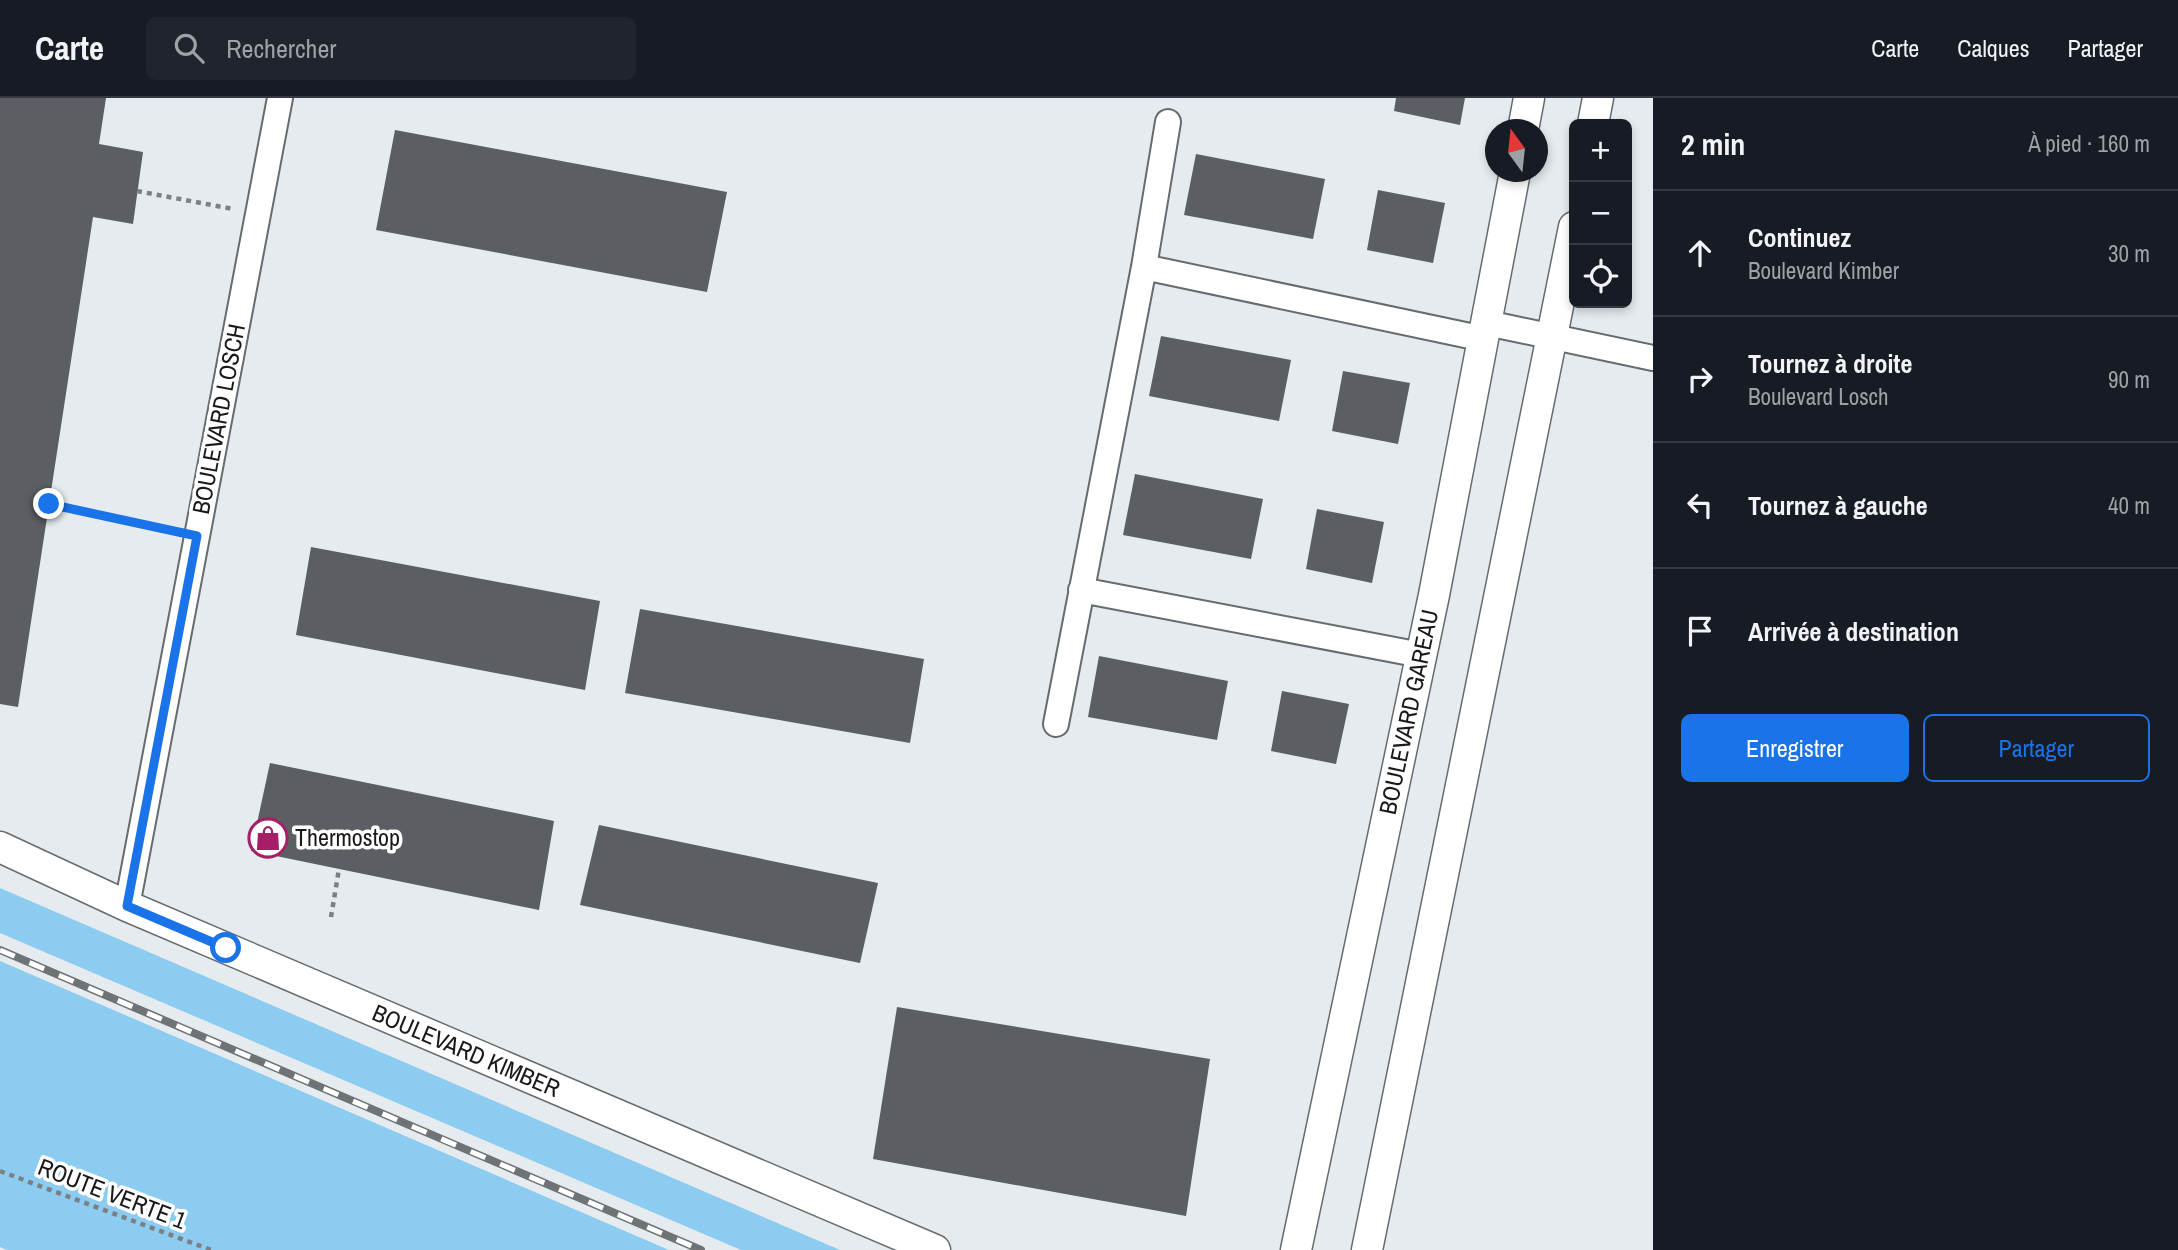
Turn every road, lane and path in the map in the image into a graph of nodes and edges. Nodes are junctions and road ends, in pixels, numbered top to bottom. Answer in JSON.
{"nodes":[{"id":1,"x":280,"y":98,"type":"edge"},
{"id":2,"x":1528,"y":98,"type":"edge"},
{"id":3,"x":1598,"y":98,"type":"edge"},
{"id":4,"x":1525,"y":119,"type":"edge"},
{"id":5,"x":1594,"y":119,"type":"edge"},
{"id":6,"x":1168,"y":122,"type":"dead end"},
{"id":7,"x":1513,"y":182,"type":"edge"},
{"id":8,"x":137,"y":191,"type":"dead end"},
{"id":9,"x":258,"y":214,"type":"junction"},
{"id":10,"x":1571,"y":245,"type":"edge"},
{"id":11,"x":1144,"y":267,"type":"junction"},
{"id":12,"x":1486,"y":331,"type":"junction"},
{"id":13,"x":1554,"y":337,"type":"junction"},
{"id":14,"x":1653,"y":358,"type":"edge"},
{"id":15,"x":49,"y":504,"type":"dead end"},
{"id":16,"x":197,"y":536,"type":"junction"},
{"id":17,"x":1081,"y":590,"type":"junction"},
{"id":18,"x":1421,"y":655,"type":"junction"},
{"id":19,"x":1056,"y":724,"type":"dead end"},
{"id":20,"x":0,"y":847,"type":"edge"},
{"id":21,"x":339,"y":869,"type":"dead end"},
{"id":22,"x":127,"y":906,"type":"junction"},
{"id":23,"x":331,"y":917,"type":"dead end"},
{"id":24,"x":0,"y":1171,"type":"edge"},
{"id":25,"x":211,"y":1250,"type":"edge"},
{"id":26,"x":935,"y":1250,"type":"edge"},
{"id":27,"x":1296,"y":1250,"type":"edge"},
{"id":28,"x":1367,"y":1250,"type":"edge"}],
"edges":[{"from":1,"to":9,"type":"street","name":"BOULEVARD LOSCH"},
{"from":2,"to":4,"type":"street"},
{"from":3,"to":5,"type":"street"},
{"from":6,"to":11,"type":"street"},
{"from":7,"to":12,"type":"street","name":"BOULEVARD GAREAU"},
{"from":8,"to":9,"type":"path"},
{"from":9,"to":16,"type":"street","name":"BOULEVARD LOSCH"},
{"from":10,"to":13,"type":"street"},
{"from":11,"to":12,"type":"street"},
{"from":11,"to":17,"type":"street"},
{"from":12,"to":13,"type":"street"},
{"from":12,"to":18,"type":"street","name":"BOULEVARD GAREAU"},
{"from":13,"to":14,"type":"street"},
{"from":13,"to":28,"type":"street"},
{"from":15,"to":16,"type":"path"},
{"from":16,"to":22,"type":"street","name":"BOULEVARD LOSCH"},
{"from":17,"to":18,"type":"street"},
{"from":17,"to":19,"type":"street"},
{"from":18,"to":27,"type":"street","name":"BOULEVARD GAREAU"},
{"from":20,"to":22,"type":"street","name":"BOULEVARD KIMBER"},
{"from":21,"to":23,"type":"path"},
{"from":22,"to":26,"type":"street","name":"BOULEVARD KIMBER"},
{"from":24,"to":25,"type":"path","name":"ROUTE VERTE 1"}]}
